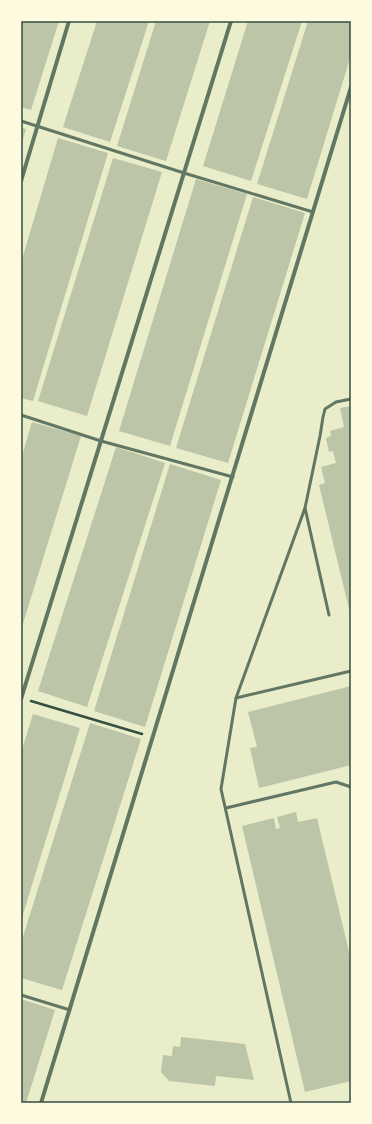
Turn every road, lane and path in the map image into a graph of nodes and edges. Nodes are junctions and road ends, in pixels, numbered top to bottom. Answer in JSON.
{"nodes":[{"id":1,"x":69,"y":21,"type":"edge"},
{"id":2,"x":231,"y":21,"type":"edge"},
{"id":3,"x":351,"y":88,"type":"edge"},
{"id":4,"x":21,"y":121,"type":"edge"},
{"id":5,"x":38,"y":126,"type":"junction"},
{"id":6,"x":184,"y":173,"type":"junction"},
{"id":7,"x":21,"y":181,"type":"edge"},
{"id":8,"x":313,"y":212,"type":"junction"},
{"id":9,"x":351,"y":399,"type":"edge"},
{"id":10,"x":21,"y":415,"type":"edge"},
{"id":11,"x":101,"y":441,"type":"junction"},
{"id":12,"x":233,"y":477,"type":"junction"},
{"id":13,"x":305,"y":508,"type":"junction"},
{"id":14,"x":329,"y":615,"type":"dead end"},
{"id":15,"x":351,"y":671,"type":"edge"},
{"id":16,"x":236,"y":698,"type":"junction"},
{"id":17,"x":21,"y":699,"type":"edge"},
{"id":18,"x":153,"y":737,"type":"junction"},
{"id":19,"x":351,"y":787,"type":"edge"},
{"id":20,"x":226,"y":808,"type":"junction"},
{"id":21,"x":21,"y":995,"type":"edge"},
{"id":22,"x":70,"y":1010,"type":"junction"},
{"id":23,"x":41,"y":1103,"type":"edge"},
{"id":24,"x":291,"y":1103,"type":"edge"}],
"edges":[{"from":1,"to":5,"type":"street"},
{"from":2,"to":6,"type":"street"},
{"from":3,"to":8,"type":"street"},
{"from":4,"to":5,"type":"lane"},
{"from":5,"to":6,"type":"lane"},
{"from":5,"to":7,"type":"street"},
{"from":6,"to":8,"type":"lane"},
{"from":6,"to":11,"type":"street"},
{"from":8,"to":12,"type":"street"},
{"from":9,"to":13,"type":"lane"},
{"from":10,"to":11,"type":"lane"},
{"from":11,"to":12,"type":"lane"},
{"from":11,"to":17,"type":"street"},
{"from":12,"to":18,"type":"street"},
{"from":13,"to":14,"type":"lane"},
{"from":13,"to":16,"type":"lane"},
{"from":15,"to":16,"type":"lane"},
{"from":16,"to":20,"type":"lane"},
{"from":17,"to":18,"type":"path"},
{"from":18,"to":22,"type":"street"},
{"from":19,"to":20,"type":"lane"},
{"from":20,"to":24,"type":"lane"},
{"from":21,"to":22,"type":"lane"},
{"from":22,"to":23,"type":"street"}]}
